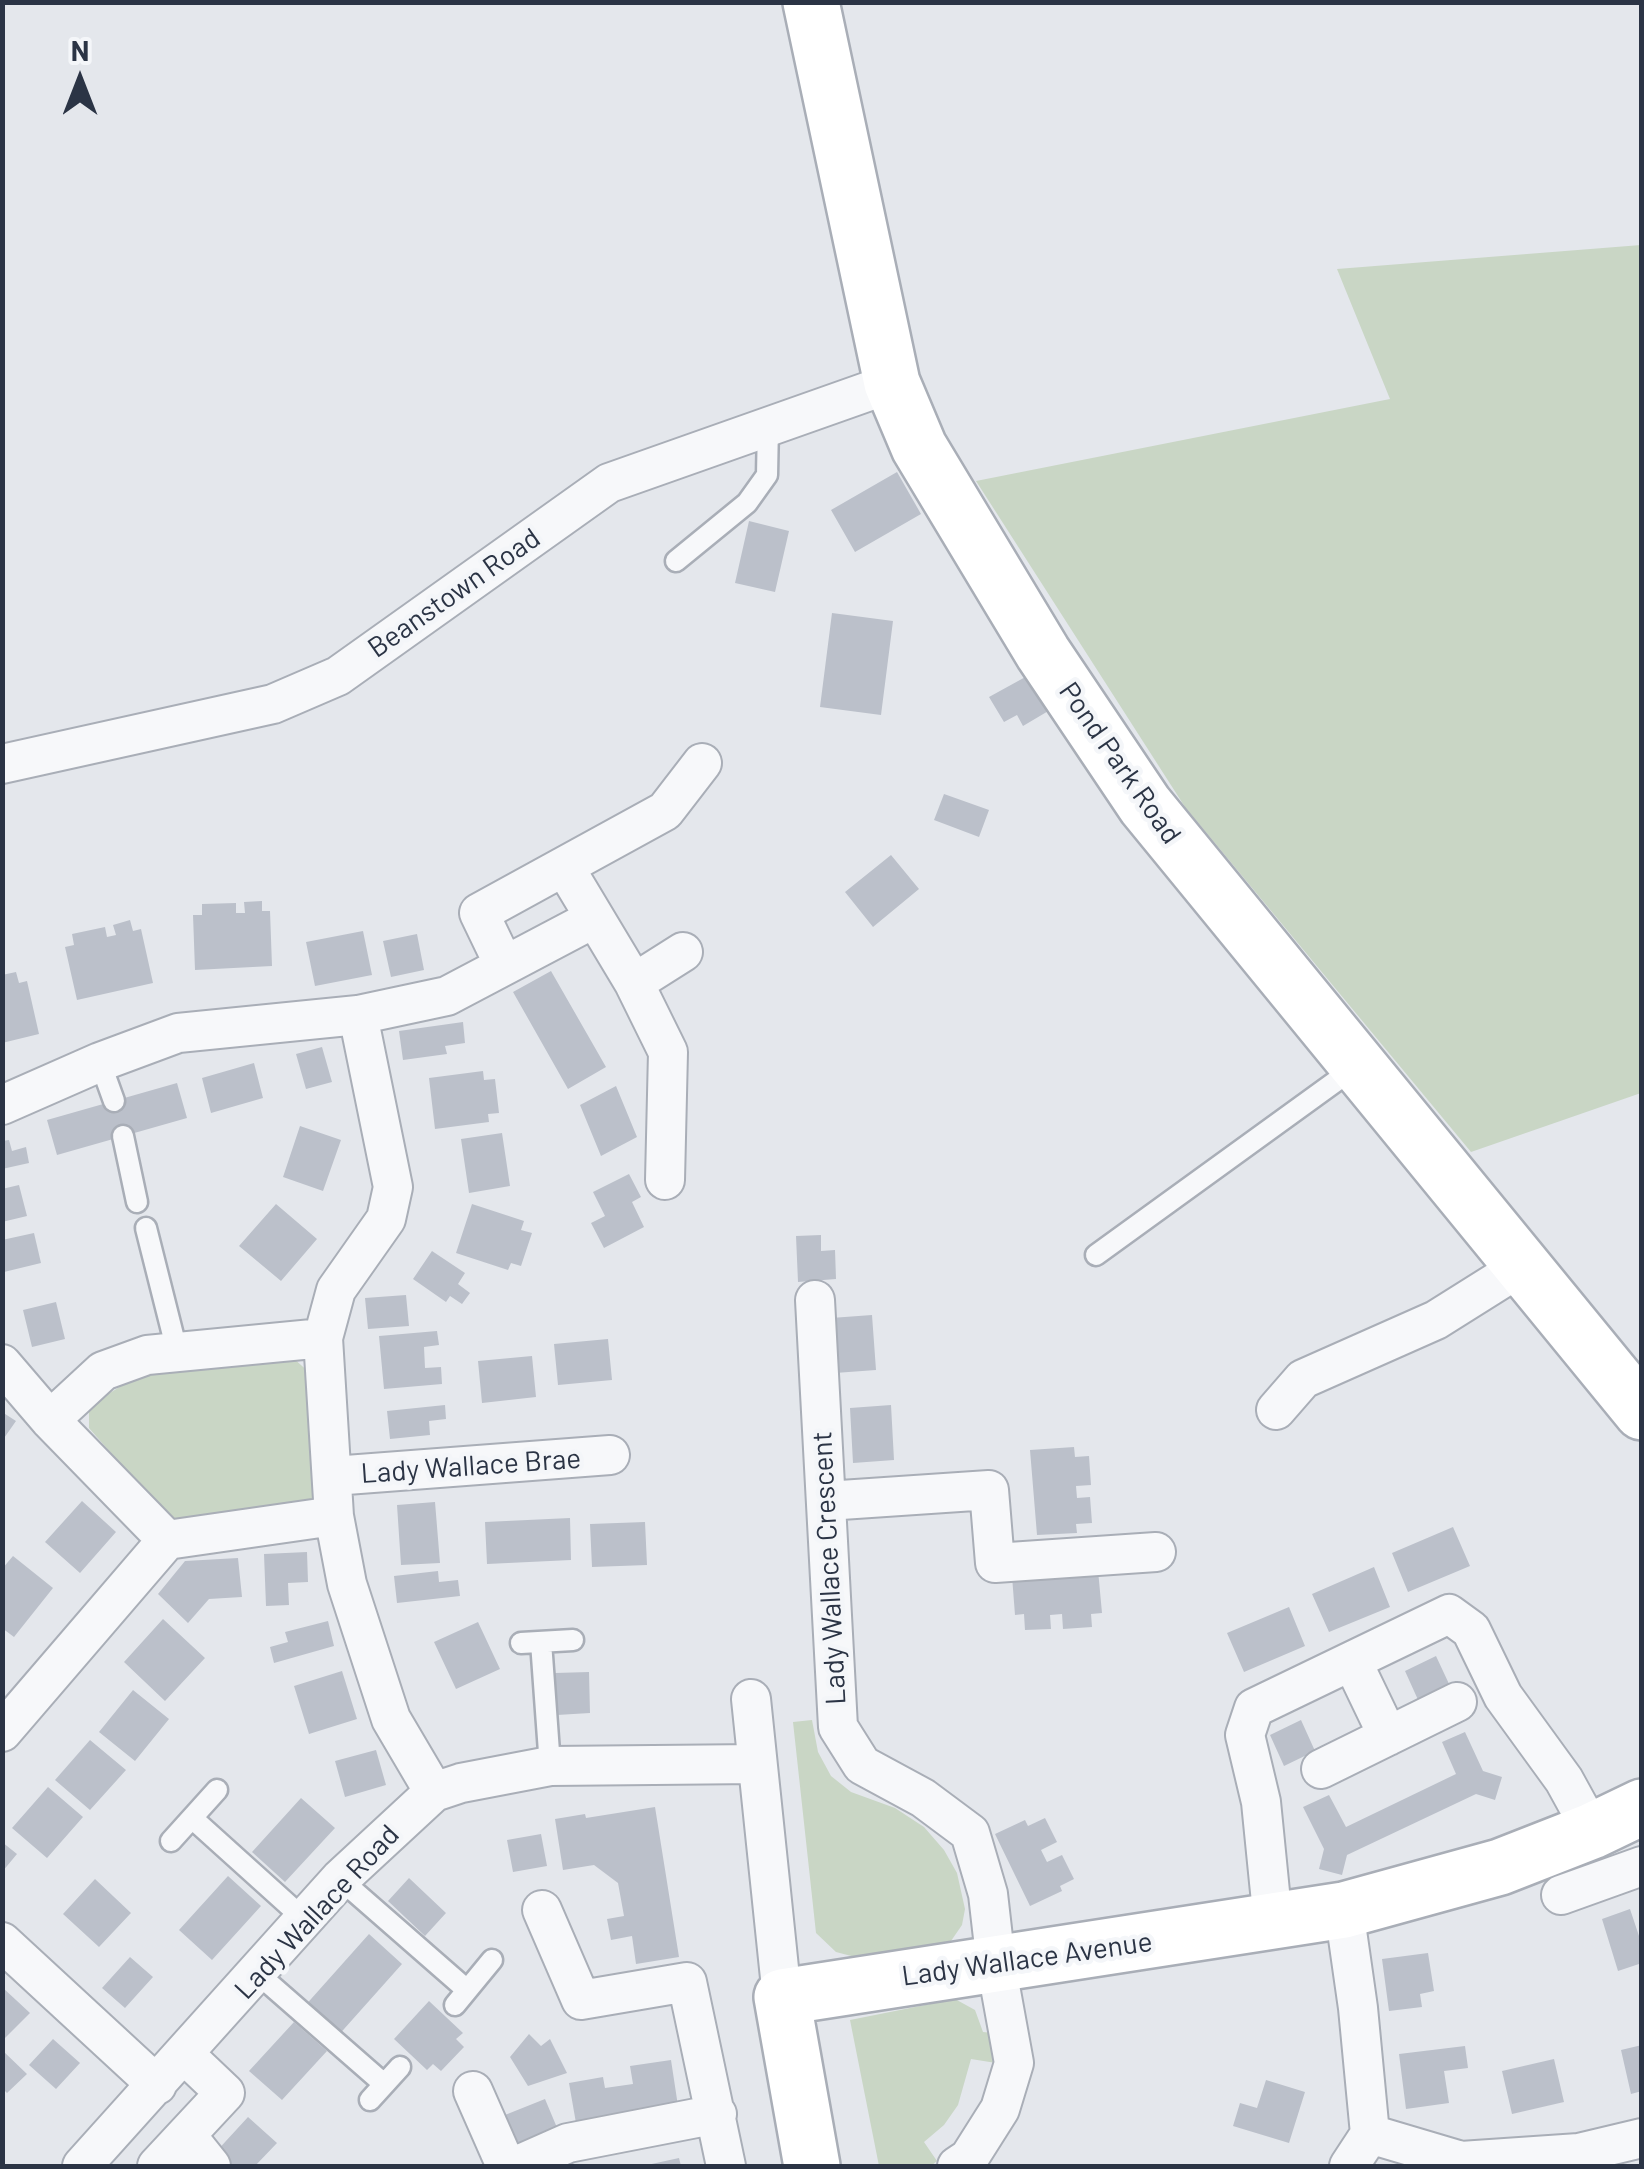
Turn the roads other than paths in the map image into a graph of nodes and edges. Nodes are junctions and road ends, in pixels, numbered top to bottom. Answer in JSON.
{"nodes":[{"id":1,"x":811,"y":2,"type":"edge"},
{"id":2,"x":892,"y":383,"type":"junction"},
{"id":3,"x":768,"y":425,"type":"junction"},
{"id":4,"x":676,"y":562,"type":"dead end"},
{"id":5,"x":702,"y":762,"type":"dead end"},
{"id":6,"x":2,"y":764,"type":"edge"},
{"id":7,"x":564,"y":868,"type":"junction"},
{"id":8,"x":593,"y":918,"type":"junction"},
{"id":9,"x":683,"y":952,"type":"dead end"},
{"id":10,"x":504,"y":965,"type":"junction"},
{"id":11,"x":634,"y":983,"type":"junction"},
{"id":12,"x":358,"y":1015,"type":"junction"},
{"id":13,"x":100,"y":1062,"type":"junction"},
{"id":14,"x":1358,"y":1065,"type":"junction"},
{"id":15,"x":114,"y":1101,"type":"dead end"},
{"id":16,"x":2,"y":1105,"type":"edge"},
{"id":17,"x":123,"y":1136,"type":"dead end"},
{"id":18,"x":665,"y":1180,"type":"dead end"},
{"id":19,"x":136,"y":1202,"type":"dead end"},
{"id":20,"x":146,"y":1228,"type":"dead end"},
{"id":21,"x":1096,"y":1256,"type":"dead end"},
{"id":22,"x":1522,"y":1266,"type":"junction"},
{"id":23,"x":816,"y":1300,"type":"dead end"},
{"id":24,"x":323,"y":1338,"type":"junction"},
{"id":25,"x":177,"y":1350,"type":"junction"},
{"id":26,"x":2,"y":1364,"type":"edge"},
{"id":27,"x":1276,"y":1410,"type":"dead end"},
{"id":28,"x":1642,"y":1412,"type":"edge"},
{"id":29,"x":50,"y":1420,"type":"junction"},
{"id":30,"x":610,"y":1456,"type":"dead end"},
{"id":31,"x":333,"y":1476,"type":"junction"},
{"id":32,"x":826,"y":1500,"type":"junction"},
{"id":33,"x":334,"y":1516,"type":"junction"},
{"id":34,"x":166,"y":1540,"type":"junction"},
{"id":35,"x":1156,"y":1552,"type":"dead end"},
{"id":36,"x":573,"y":1640,"type":"dead end"},
{"id":37,"x":1352,"y":1661,"type":"junction"},
{"id":38,"x":751,"y":1699,"type":"dead end"},
{"id":39,"x":1457,"y":1702,"type":"dead end"},
{"id":40,"x":2,"y":1732,"type":"edge"},
{"id":41,"x":1388,"y":1736,"type":"junction"},
{"id":42,"x":757,"y":1764,"type":"junction"},
{"id":43,"x":550,"y":1766,"type":"junction"},
{"id":44,"x":1321,"y":1769,"type":"dead end"},
{"id":45,"x":217,"y":1790,"type":"dead end"},
{"id":46,"x":434,"y":1792,"type":"junction"},
{"id":47,"x":1642,"y":1807,"type":"edge"},
{"id":48,"x":192,"y":1818,"type":"junction"},
{"id":49,"x":1592,"y":1831,"type":"junction"},
{"id":50,"x":171,"y":1841,"type":"dead end"},
{"id":51,"x":1642,"y":1866,"type":"edge"},
{"id":52,"x":340,"y":1879,"type":"junction"},
{"id":53,"x":1561,"y":1895,"type":"dead end"},
{"id":54,"x":542,"y":1910,"type":"dead end"},
{"id":55,"x":1344,"y":1910,"type":"junction"},
{"id":56,"x":304,"y":1919,"type":"junction"},
{"id":57,"x":1273,"y":1922,"type":"junction"},
{"id":58,"x":2,"y":1942,"type":"edge"},
{"id":59,"x":492,"y":1960,"type":"dead end"},
{"id":60,"x":996,"y":1964,"type":"junction"},
{"id":61,"x":257,"y":1973,"type":"junction"},
{"id":62,"x":782,"y":1997,"type":"junction"},
{"id":63,"x":185,"y":2055,"type":"junction"},
{"id":64,"x":400,"y":2067,"type":"dead end"},
{"id":65,"x":157,"y":2085,"type":"junction"},
{"id":66,"x":474,"y":2091,"type":"dead end"},
{"id":67,"x":717,"y":2114,"type":"junction"},
{"id":68,"x":1370,"y":2134,"type":"junction"},
{"id":69,"x":186,"y":2136,"type":"junction"},
{"id":70,"x":1642,"y":2138,"type":"edge"},
{"id":71,"x":94,"y":2153,"type":"edge"},
{"id":72,"x":135,"y":2166,"type":"edge"},
{"id":73,"x":158,"y":2166,"type":"edge"},
{"id":74,"x":211,"y":2166,"type":"edge"},
{"id":75,"x":506,"y":2166,"type":"edge"},
{"id":76,"x":516,"y":2166,"type":"edge"},
{"id":77,"x":726,"y":2166,"type":"edge"},
{"id":78,"x":812,"y":2166,"type":"edge"},
{"id":79,"x":957,"y":2166,"type":"edge"},
{"id":80,"x":1349,"y":2166,"type":"edge"}],
"edges":[{"from":1,"to":2,"type":"main road","name":"Pond Park Road"},
{"from":2,"to":3,"type":"street","name":"Beanstown Road"},
{"from":2,"to":14,"type":"main road","name":"Pond Park Road"},
{"from":3,"to":4,"type":"lane"},
{"from":3,"to":6,"type":"street","name":"Beanstown Road"},
{"from":5,"to":7,"type":"street"},
{"from":7,"to":8,"type":"street"},
{"from":7,"to":10,"type":"street"},
{"from":8,"to":10,"type":"street"},
{"from":8,"to":11,"type":"street"},
{"from":9,"to":11,"type":"street"},
{"from":10,"to":12,"type":"street"},
{"from":11,"to":18,"type":"street"},
{"from":12,"to":13,"type":"street"},
{"from":12,"to":24,"type":"street","name":"Lady Wallace Brae"},
{"from":13,"to":15,"type":"lane"},
{"from":13,"to":16,"type":"street"},
{"from":14,"to":21,"type":"lane"},
{"from":14,"to":22,"type":"main road","name":"Pond Park Road"},
{"from":17,"to":19,"type":"lane"},
{"from":20,"to":25,"type":"lane"},
{"from":22,"to":27,"type":"street"},
{"from":22,"to":28,"type":"main road","name":"Pond Park Road"},
{"from":23,"to":32,"type":"street","name":"Lady Wallace Crescent"},
{"from":24,"to":25,"type":"street"},
{"from":24,"to":31,"type":"street","name":"Lady Wallace Brae"},
{"from":25,"to":29,"type":"street"},
{"from":26,"to":29,"type":"street"},
{"from":29,"to":34,"type":"street"},
{"from":30,"to":31,"type":"street","name":"Lady Wallace Brae"},
{"from":31,"to":33,"type":"street","name":"Lady Wallace Brae"},
{"from":32,"to":35,"type":"street"},
{"from":32,"to":60,"type":"street","name":"Lady Wallace Crescent"},
{"from":33,"to":34,"type":"street"},
{"from":33,"to":46,"type":"street","name":"Lady Wallace Brae"},
{"from":34,"to":40,"type":"street"},
{"from":36,"to":43,"type":"lane"},
{"from":37,"to":41,"type":"street"},
{"from":37,"to":49,"type":"street"},
{"from":37,"to":57,"type":"street"},
{"from":38,"to":42,"type":"street"},
{"from":39,"to":41,"type":"street"},
{"from":41,"to":44,"type":"street"},
{"from":42,"to":43,"type":"street","name":"Lady Wallace Road"},
{"from":42,"to":62,"type":"street"},
{"from":43,"to":46,"type":"street","name":"Lady Wallace Road"},
{"from":45,"to":48,"type":"lane"},
{"from":46,"to":52,"type":"street","name":"Lady Wallace Road"},
{"from":47,"to":49,"type":"main road","name":"Lady Wallace Avenue"},
{"from":48,"to":50,"type":"lane"},
{"from":48,"to":56,"type":"lane"},
{"from":49,"to":55,"type":"main road","name":"Lady Wallace Avenue"},
{"from":51,"to":53,"type":"street"},
{"from":52,"to":56,"type":"street","name":"Lady Wallace Road"},
{"from":52,"to":59,"type":"lane"},
{"from":54,"to":67,"type":"street"},
{"from":55,"to":57,"type":"main road","name":"Lady Wallace Avenue"},
{"from":55,"to":68,"type":"street"},
{"from":56,"to":61,"type":"street","name":"Lady Wallace Road"},
{"from":57,"to":60,"type":"main road","name":"Lady Wallace Avenue"},
{"from":58,"to":65,"type":"street"},
{"from":60,"to":62,"type":"main road","name":"Lady Wallace Avenue"},
{"from":60,"to":79,"type":"street","name":"Lady Wallace Crescent"},
{"from":61,"to":63,"type":"street","name":"Lady Wallace Road"},
{"from":61,"to":64,"type":"lane"},
{"from":62,"to":78,"type":"main road"},
{"from":63,"to":65,"type":"street","name":"Lady Wallace Road"},
{"from":63,"to":69,"type":"street"},
{"from":65,"to":71,"type":"street","name":"Lady Wallace Road"},
{"from":66,"to":75,"type":"street"},
{"from":67,"to":76,"type":"street"},
{"from":67,"to":77,"type":"street"},
{"from":68,"to":70,"type":"street"},
{"from":68,"to":80,"type":"street"},
{"from":69,"to":73,"type":"street"},
{"from":69,"to":74,"type":"street"},
{"from":71,"to":72,"type":"street","name":"Lady Wallace Road"}]}
